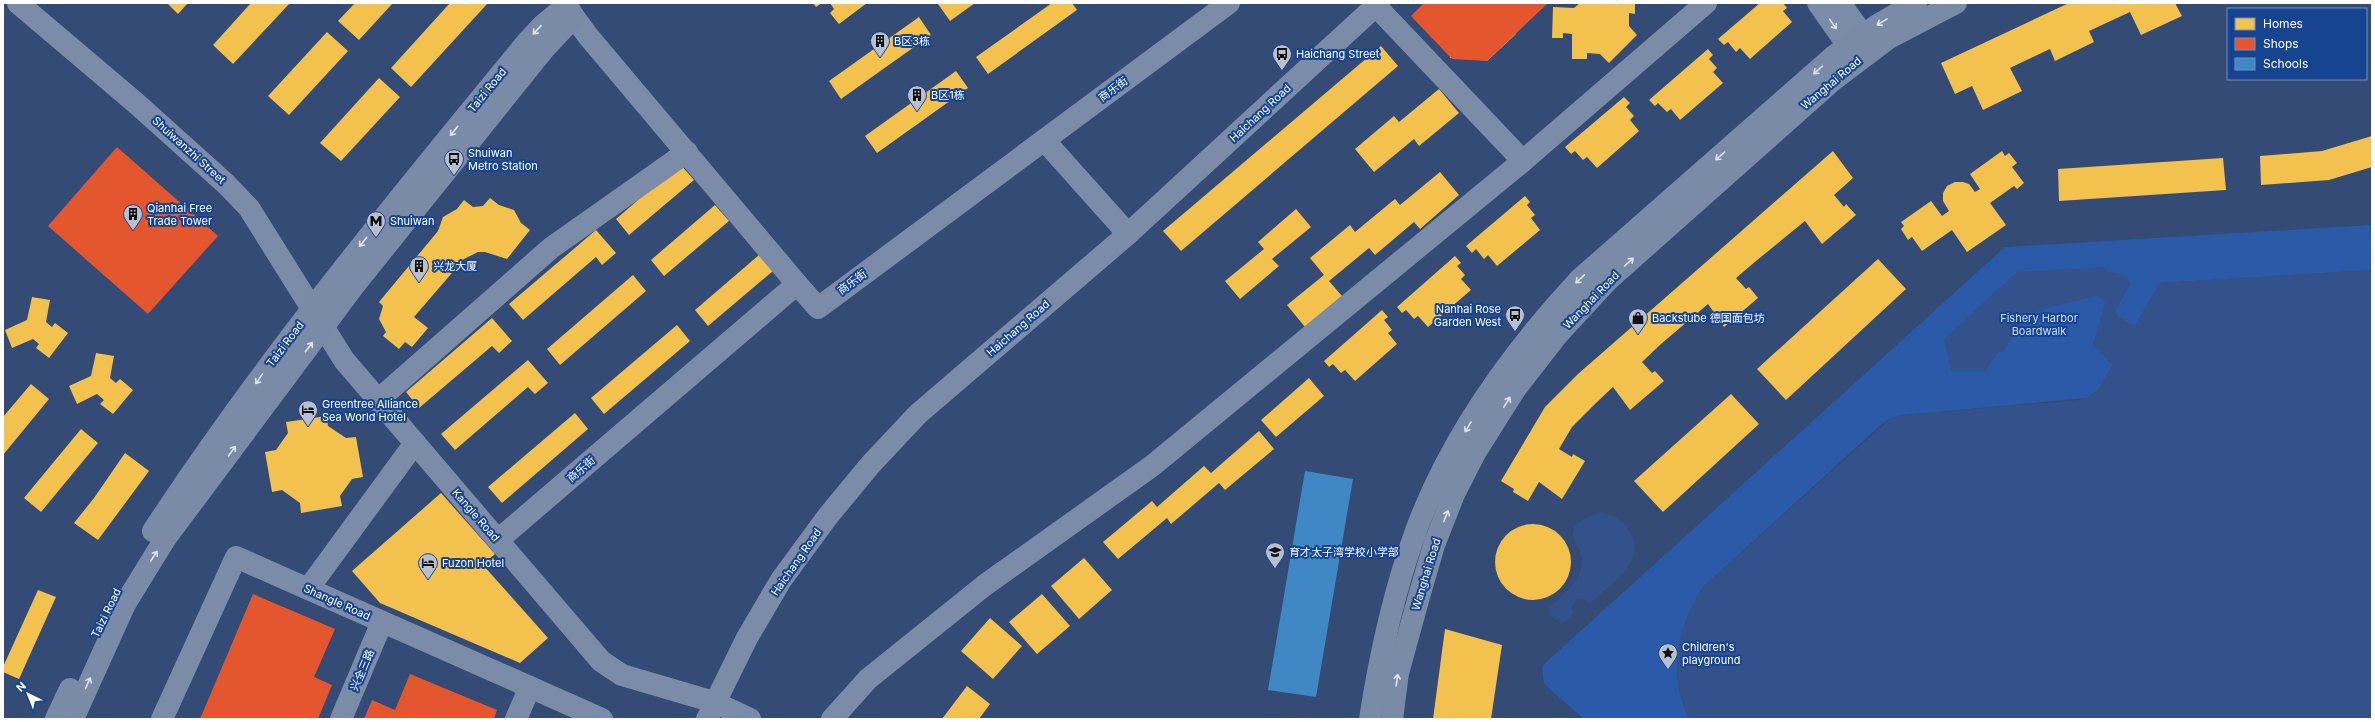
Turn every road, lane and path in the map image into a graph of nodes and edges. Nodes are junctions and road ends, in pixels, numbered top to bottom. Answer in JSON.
{"nodes":[{"id":1,"x":18,"y":3,"type":"edge"},
{"id":2,"x":1229,"y":3,"type":"edge"},
{"id":3,"x":1706,"y":3,"type":"edge"},
{"id":4,"x":1818,"y":3,"type":"edge"},
{"id":5,"x":1840,"y":3,"type":"edge"},
{"id":6,"x":1916,"y":3,"type":"edge"},
{"id":7,"x":1956,"y":3,"type":"edge"},
{"id":8,"x":1376,"y":4,"type":"edge"},
{"id":9,"x":569,"y":7,"type":"edge"},
{"id":10,"x":1860,"y":47,"type":"junction"},
{"id":11,"x":1044,"y":140,"type":"junction"},
{"id":12,"x":687,"y":152,"type":"junction"},
{"id":13,"x":1523,"y":161,"type":"junction"},
{"id":14,"x":1128,"y":234,"type":"junction"},
{"id":15,"x":797,"y":284,"type":"junction"},
{"id":16,"x":311,"y":310,"type":"junction"},
{"id":17,"x":322,"y":329,"type":"junction"},
{"id":18,"x":378,"y":400,"type":"junction"},
{"id":19,"x":415,"y":443,"type":"junction"},
{"id":20,"x":498,"y":540,"type":"junction"},
{"id":21,"x":308,"y":589,"type":"junction"},
{"id":22,"x":382,"y":622,"type":"junction"},
{"id":23,"x":530,"y":687,"type":"junction"},
{"id":24,"x":710,"y":711,"type":"edge"},
{"id":25,"x":56,"y":719,"type":"edge"},
{"id":26,"x":72,"y":719,"type":"edge"},
{"id":27,"x":162,"y":719,"type":"edge"},
{"id":28,"x":341,"y":719,"type":"edge"},
{"id":29,"x":516,"y":719,"type":"edge"},
{"id":30,"x":602,"y":719,"type":"edge"},
{"id":31,"x":750,"y":719,"type":"edge"},
{"id":32,"x":832,"y":719,"type":"edge"},
{"id":33,"x":1370,"y":719,"type":"edge"},
{"id":34,"x":1392,"y":719,"type":"edge"}],
"edges":[{"from":1,"to":16,"type":"street","name":"Shuiwanzhi Street"},
{"from":2,"to":11,"type":"street","name":"商乐街"},
{"from":3,"to":13,"type":"street"},
{"from":4,"to":10,"type":"street","one_way":true},
{"from":5,"to":10,"type":"street"},
{"from":6,"to":10,"type":"main road","name":"Wanghai Road","one_way":true},
{"from":7,"to":10,"type":"main road","name":"Wanghai Road"},
{"from":8,"to":13,"type":"street"},
{"from":8,"to":14,"type":"street","name":"Haichang Road"},
{"from":9,"to":12,"type":"street"},
{"from":9,"to":16,"type":"main road","name":"Taizi Road","one_way":true},
{"from":9,"to":17,"type":"main road","name":"Taizi Road"},
{"from":10,"to":33,"type":"main road","name":"Wanghai Road","one_way":true},
{"from":34,"to":10,"type":"main road","name":"Wanghai Road","one_way":true},
{"from":11,"to":14,"type":"street"},
{"from":11,"to":15,"type":"street","name":"商乐街"},
{"from":12,"to":15,"type":"street"},
{"from":12,"to":18,"type":"street"},
{"from":13,"to":32,"type":"street"},
{"from":14,"to":24,"type":"street","name":"Haichang Road"},
{"from":15,"to":20,"type":"street","name":"商乐街"},
{"from":16,"to":17,"type":"street","name":"Shuiwanzhi Street"},
{"from":16,"to":25,"type":"main road","name":"Taizi Road","one_way":true},
{"from":17,"to":18,"type":"street","name":"Kangle Road"},
{"from":26,"to":17,"type":"main road","name":"Taizi Road","one_way":true},
{"from":18,"to":19,"type":"street","name":"Kangle Road"},
{"from":19,"to":20,"type":"street","name":"Kangle Road"},
{"from":19,"to":21,"type":"street"},
{"from":20,"to":24,"type":"street","name":"Kangle Road"},
{"from":21,"to":22,"type":"street","name":"Shangle Road"},
{"from":21,"to":27,"type":"street","name":"Shangle Road"},
{"from":22,"to":23,"type":"street","name":"Shangle Road"},
{"from":22,"to":28,"type":"street","name":"兴全三路"},
{"from":23,"to":29,"type":"street"},
{"from":23,"to":30,"type":"street","name":"Shangle Road"},
{"from":24,"to":31,"type":"street","name":"Kangle Road"}]}
